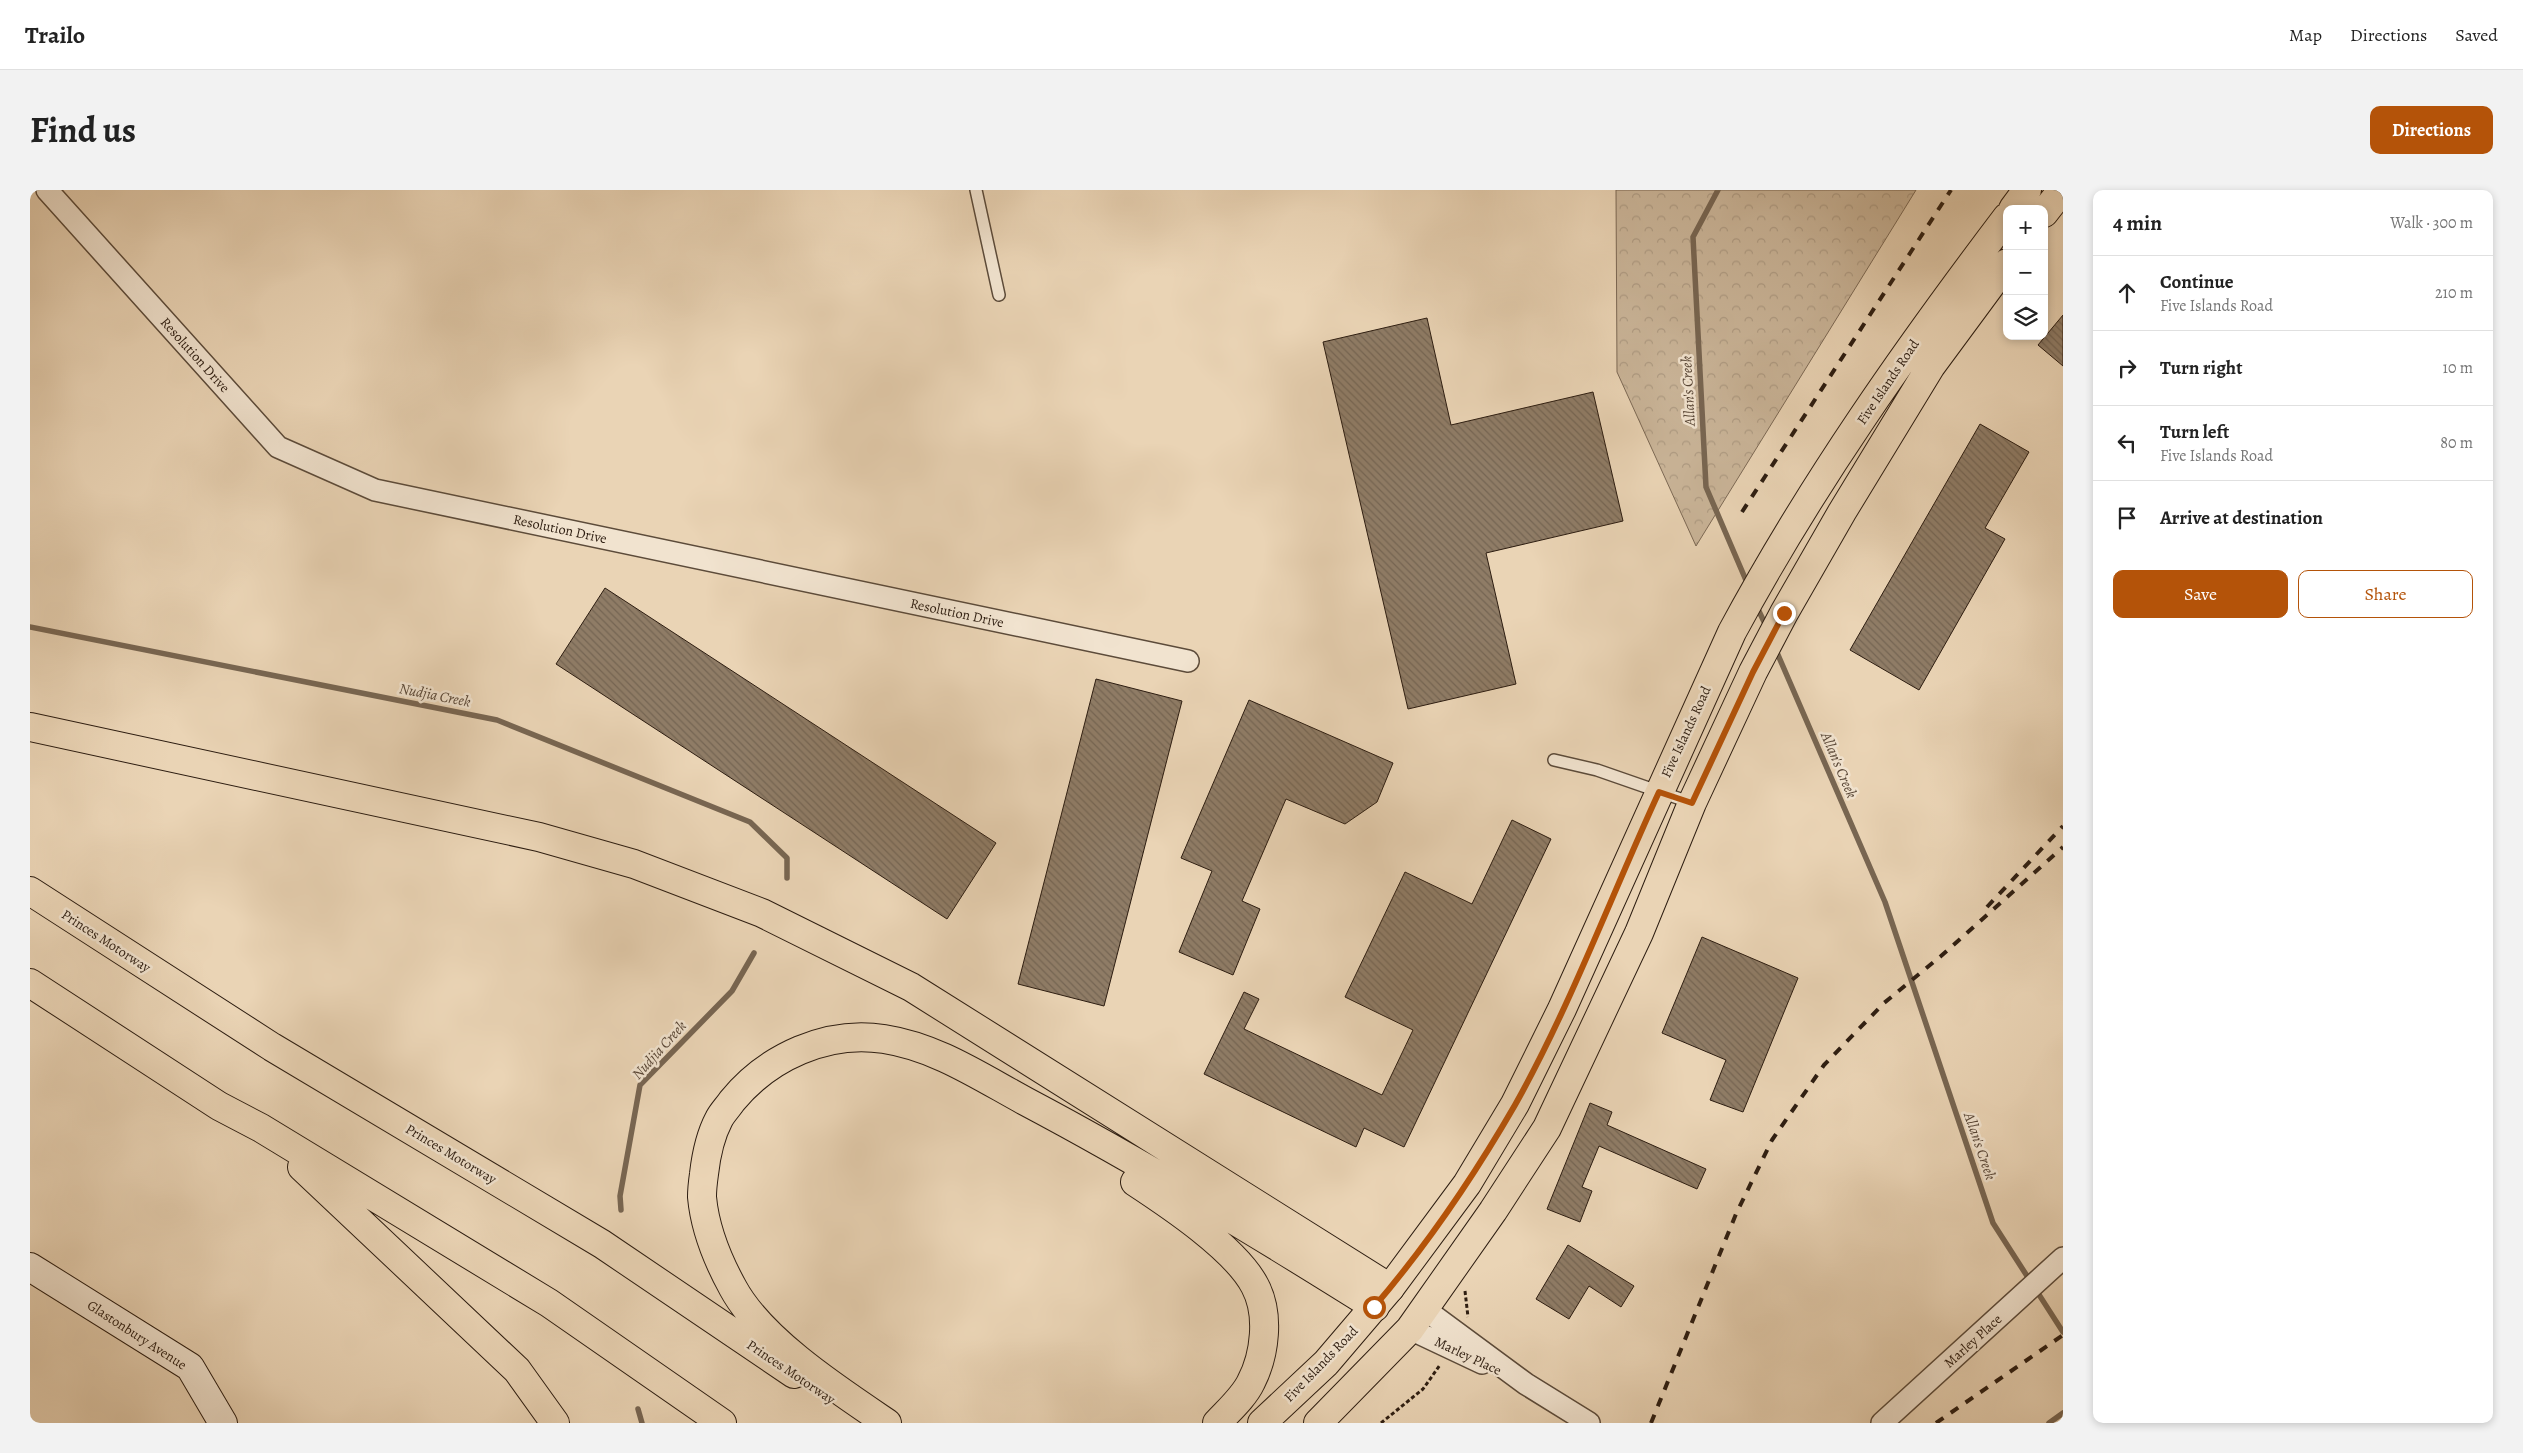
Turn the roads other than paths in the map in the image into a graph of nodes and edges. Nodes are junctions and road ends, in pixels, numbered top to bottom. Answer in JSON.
{"nodes":[{"id":1,"x":47,"y":190,"type":"edge"},
{"id":2,"x":976,"y":190,"type":"edge"},
{"id":3,"x":2027,"y":190,"type":"edge"},
{"id":4,"x":2062,"y":190,"type":"edge"},
{"id":5,"x":2016,"y":205,"type":"edge"},
{"id":6,"x":2048,"y":208,"type":"edge"},
{"id":7,"x":2003,"y":222,"type":"edge"},
{"id":8,"x":2003,"y":268,"type":"edge"},
{"id":9,"x":999,"y":294,"type":"dead end"},
{"id":10,"x":1188,"y":661,"type":"dead end"},
{"id":11,"x":30,"y":727,"type":"edge"},
{"id":12,"x":1554,"y":760,"type":"dead end"},
{"id":13,"x":1659,"y":792,"type":"junction"},
{"id":14,"x":1692,"y":803,"type":"junction"},
{"id":15,"x":30,"y":891,"type":"edge"},
{"id":16,"x":30,"y":983,"type":"edge"},
{"id":17,"x":1055,"y":1116,"type":"junction"},
{"id":18,"x":261,"y":1128,"type":"junction"},
{"id":19,"x":2063,"y":1258,"type":"edge"},
{"id":20,"x":30,"y":1267,"type":"edge"},
{"id":21,"x":1382,"y":1298,"type":"junction"},
{"id":22,"x":1416,"y":1319,"type":"junction"},
{"id":23,"x":223,"y":1423,"type":"edge"},
{"id":24,"x":555,"y":1423,"type":"edge"},
{"id":25,"x":722,"y":1423,"type":"edge"},
{"id":26,"x":867,"y":1423,"type":"edge"},
{"id":27,"x":886,"y":1423,"type":"edge"},
{"id":28,"x":1217,"y":1423,"type":"edge"},
{"id":29,"x":1262,"y":1423,"type":"edge"},
{"id":30,"x":1318,"y":1423,"type":"edge"},
{"id":31,"x":1589,"y":1423,"type":"edge"},
{"id":32,"x":1882,"y":1423,"type":"edge"}],
"edges":[{"from":1,"to":10,"type":"street","name":"Resolution Drive"},
{"from":2,"to":9,"type":"lane"},
{"from":3,"to":5,"type":"main road"},
{"from":4,"to":6,"type":"main road"},
{"from":7,"to":13,"type":"main road","name":"Five Islands Road"},
{"from":8,"to":14,"type":"main road","name":"Five Islands Road"},
{"from":11,"to":21,"type":"main road"},
{"from":12,"to":13,"type":"lane"},
{"from":13,"to":14,"type":"lane"},
{"from":13,"to":21,"type":"main road","name":"Five Islands Road"},
{"from":14,"to":22,"type":"main road","name":"Five Islands Road"},
{"from":15,"to":26,"type":"main road","name":"Princes Motorway"},
{"from":16,"to":18,"type":"main road"},
{"from":17,"to":21,"type":"main road"},
{"from":17,"to":27,"type":"main road"},
{"from":17,"to":28,"type":"main road"},
{"from":18,"to":24,"type":"main road"},
{"from":18,"to":25,"type":"main road"},
{"from":19,"to":32,"type":"street","name":"Marley Place"},
{"from":20,"to":23,"type":"main road","name":"Glastonbury Avenue"},
{"from":21,"to":22,"type":"main road"},
{"from":21,"to":29,"type":"main road","name":"Five Islands Road"},
{"from":22,"to":30,"type":"main road","name":"Five Islands Road"},
{"from":22,"to":31,"type":"street","name":"Marley Place"}]}
